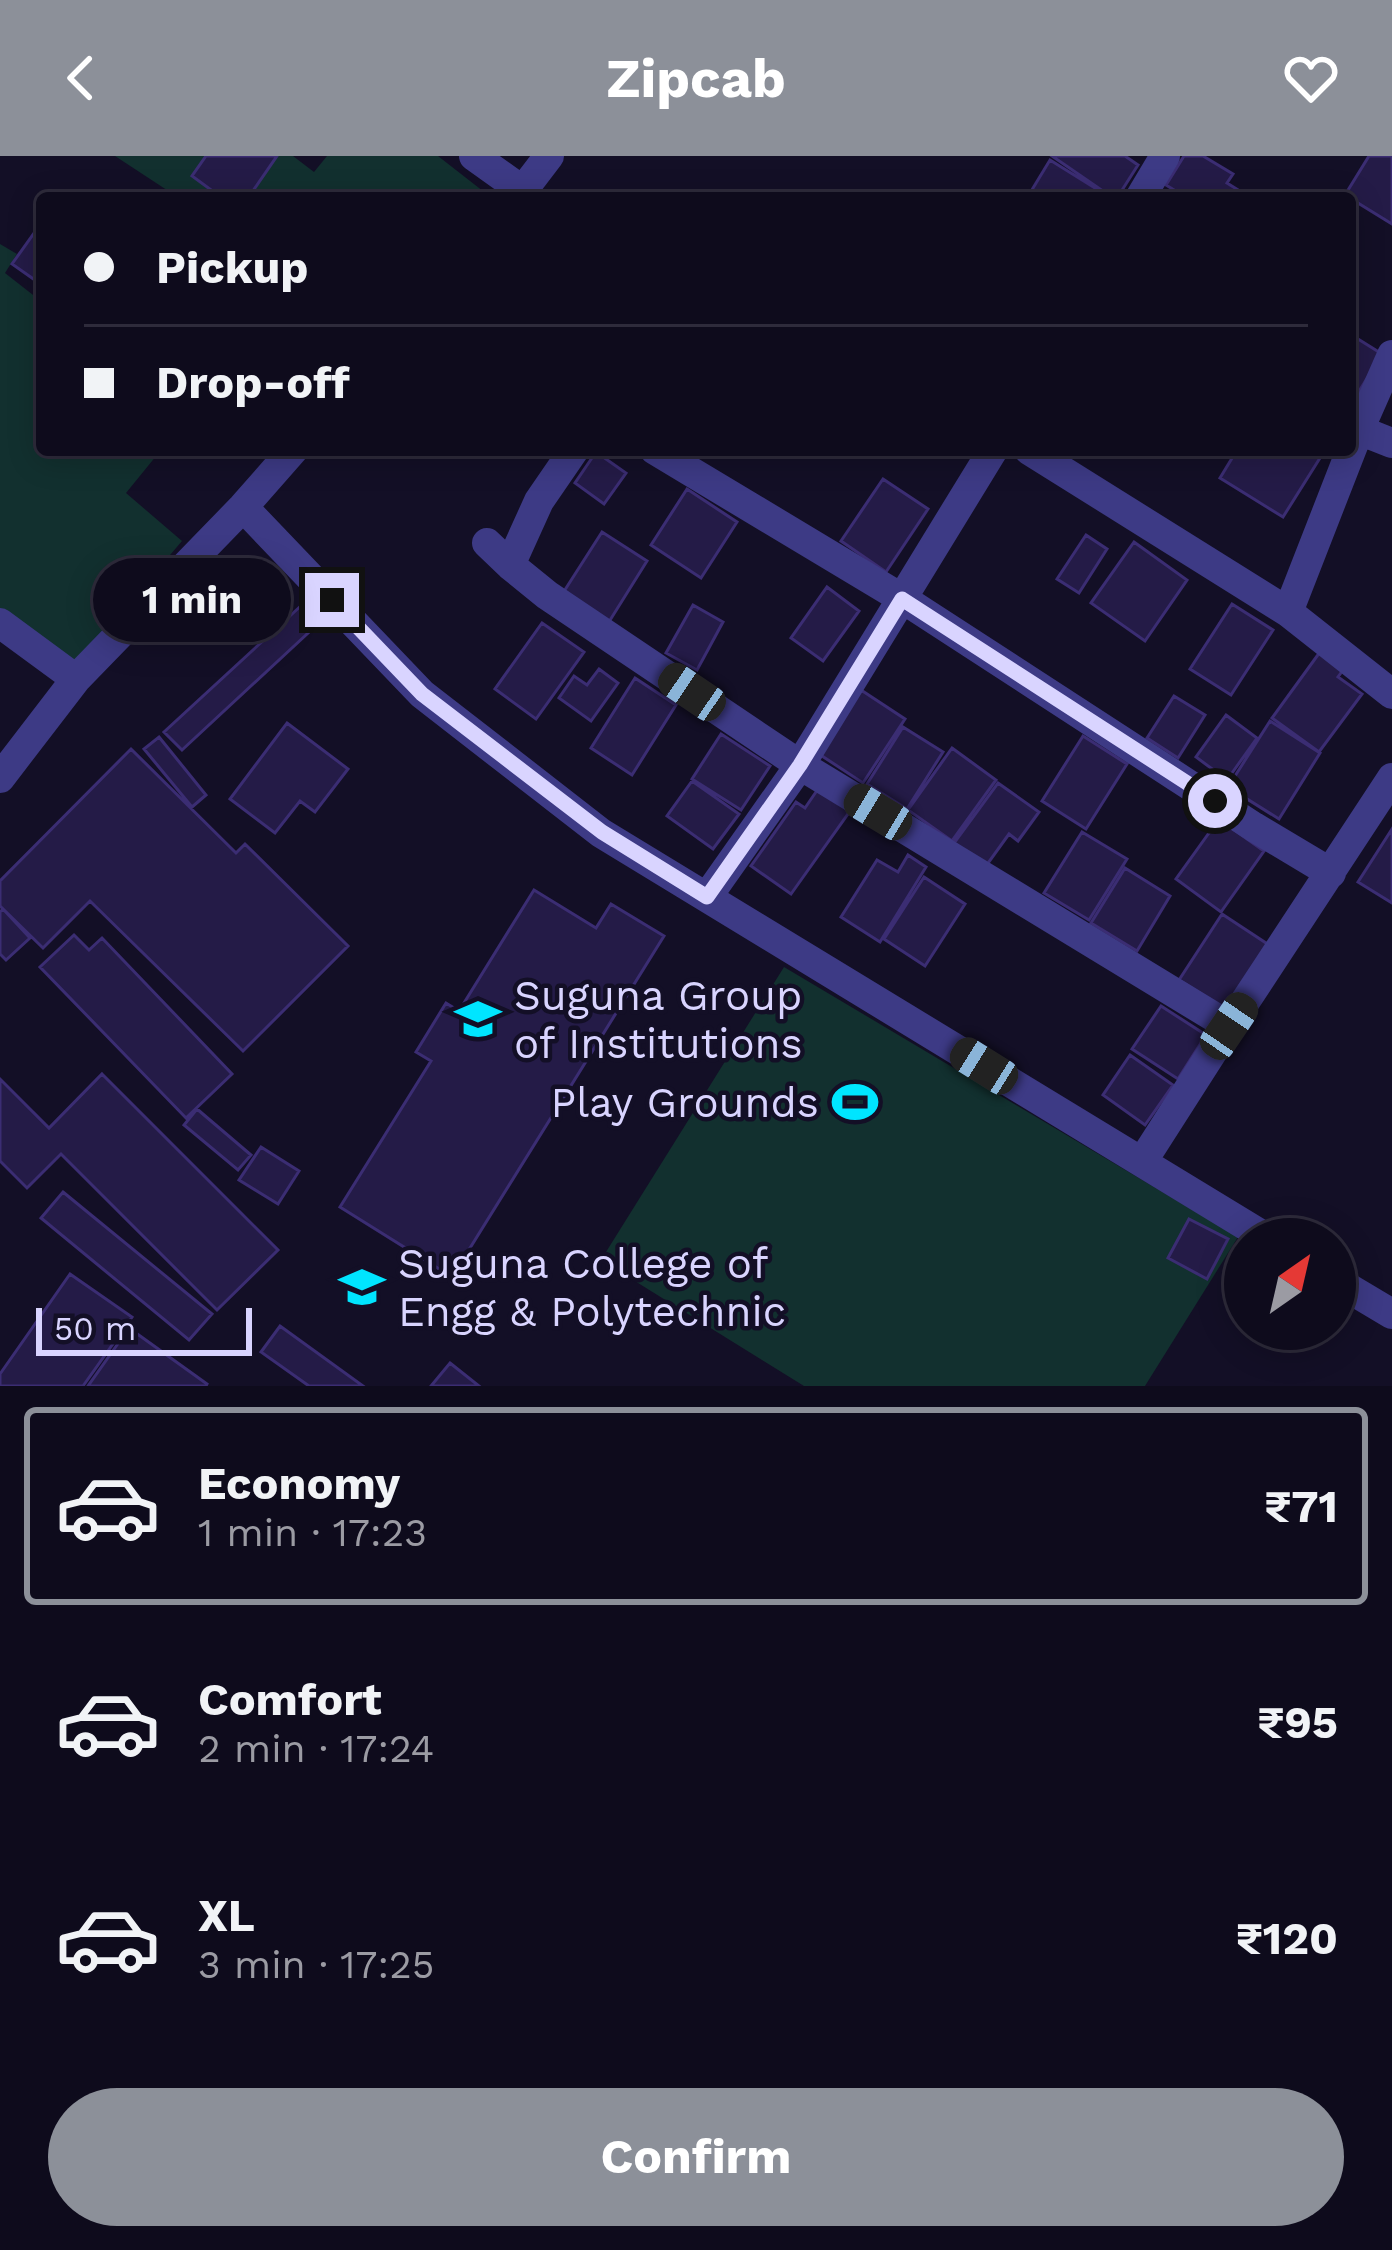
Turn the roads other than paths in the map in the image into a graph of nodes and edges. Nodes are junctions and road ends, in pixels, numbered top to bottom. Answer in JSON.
{"nodes":[{"id":1,"x":474,"y":156,"type":"edge"},
{"id":2,"x":549,"y":156,"type":"edge"},
{"id":3,"x":1165,"y":156,"type":"edge"},
{"id":4,"x":518,"y":192,"type":"edge"},
{"id":5,"x":522,"y":192,"type":"edge"},
{"id":6,"x":1144,"y":192,"type":"edge"},
{"id":7,"x":1392,"y":355,"type":"edge"},
{"id":8,"x":1359,"y":430,"type":"junction"},
{"id":9,"x":1356,"y":438,"type":"edge"},
{"id":10,"x":1392,"y":443,"type":"edge"},
{"id":11,"x":288,"y":456,"type":"edge"},
{"id":12,"x":570,"y":456,"type":"edge"},
{"id":13,"x":666,"y":456,"type":"edge"},
{"id":14,"x":989,"y":456,"type":"edge"},
{"id":15,"x":1039,"y":456,"type":"edge"},
{"id":16,"x":1349,"y":456,"type":"edge"},
{"id":17,"x":243,"y":507,"type":"junction"},
{"id":18,"x":487,"y":543,"type":"dead end"},
{"id":19,"x":510,"y":565,"type":"junction"},
{"id":20,"x":902,"y":599,"type":"junction"},
{"id":21,"x":1288,"y":612,"type":"junction"},
{"id":22,"x":0,"y":622,"type":"edge"},
{"id":23,"x":76,"y":679,"type":"junction"},
{"id":24,"x":1392,"y":694,"type":"edge"},
{"id":25,"x":800,"y":765,"type":"junction"},
{"id":26,"x":0,"y":778,"type":"edge"},
{"id":27,"x":1392,"y":778,"type":"edge"},
{"id":28,"x":1331,"y":873,"type":"junction"},
{"id":29,"x":707,"y":897,"type":"junction"},
{"id":30,"x":1229,"y":1026,"type":"junction"},
{"id":31,"x":1142,"y":1162,"type":"junction"},
{"id":32,"x":1234,"y":1218,"type":"edge"},
{"id":33,"x":1356,"y":1293,"type":"edge"},
{"id":34,"x":1392,"y":1314,"type":"edge"}],
"edges":[{"from":1,"to":4,"type":"street"},
{"from":2,"to":5,"type":"street"},
{"from":3,"to":6,"type":"street"},
{"from":7,"to":8,"type":"street"},
{"from":8,"to":9,"type":"street"},
{"from":8,"to":10,"type":"street"},
{"from":11,"to":17,"type":"street"},
{"from":12,"to":19,"type":"street"},
{"from":13,"to":20,"type":"street"},
{"from":14,"to":20,"type":"street"},
{"from":15,"to":21,"type":"street"},
{"from":16,"to":21,"type":"street"},
{"from":17,"to":23,"type":"street"},
{"from":17,"to":29,"type":"street"},
{"from":18,"to":19,"type":"street"},
{"from":19,"to":25,"type":"street"},
{"from":20,"to":25,"type":"street"},
{"from":20,"to":28,"type":"street"},
{"from":21,"to":24,"type":"street"},
{"from":22,"to":23,"type":"street"},
{"from":23,"to":26,"type":"street"},
{"from":25,"to":29,"type":"street"},
{"from":25,"to":30,"type":"street"},
{"from":27,"to":28,"type":"street"},
{"from":28,"to":30,"type":"street"},
{"from":29,"to":31,"type":"street"},
{"from":30,"to":31,"type":"street"},
{"from":31,"to":32,"type":"street"},
{"from":33,"to":34,"type":"street"}]}
